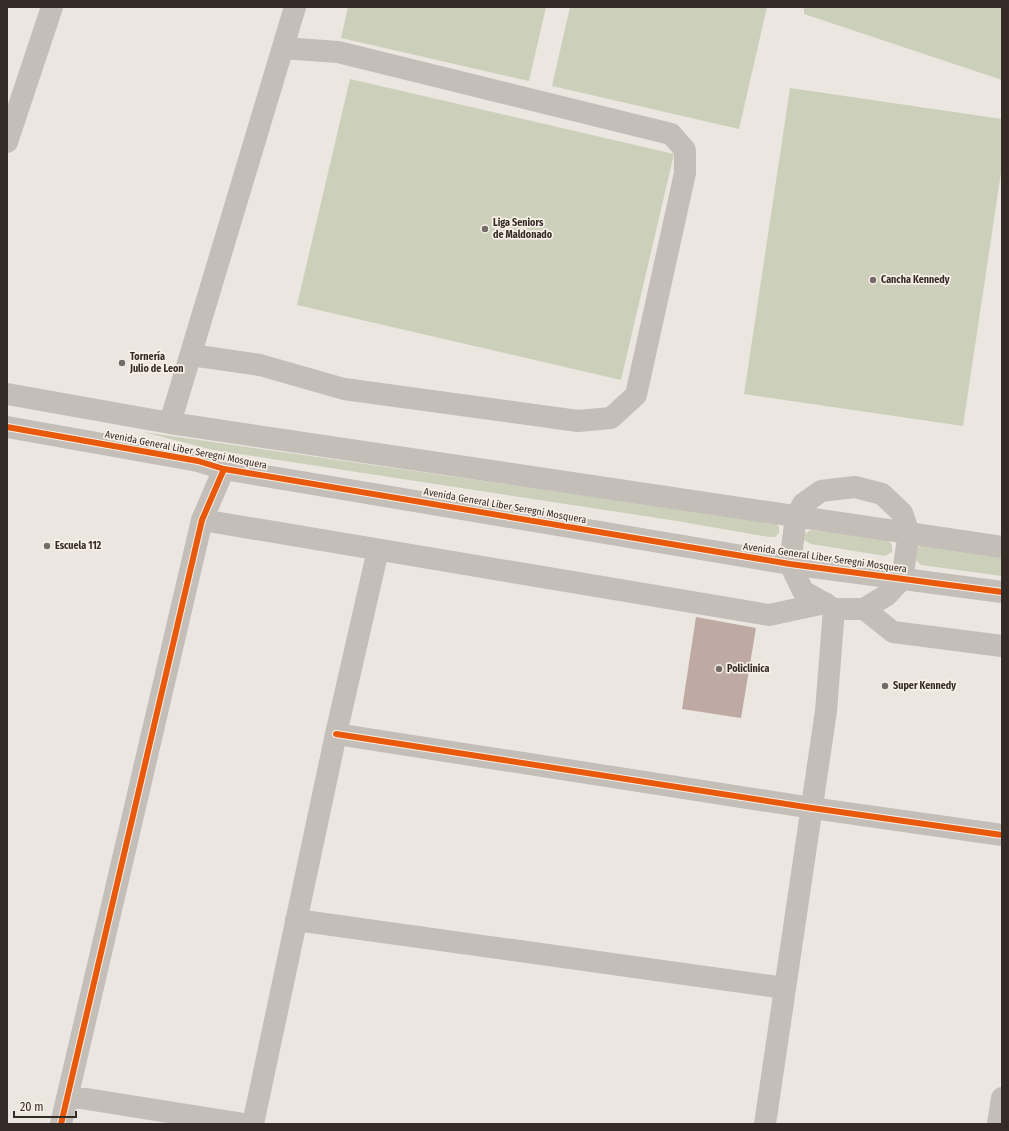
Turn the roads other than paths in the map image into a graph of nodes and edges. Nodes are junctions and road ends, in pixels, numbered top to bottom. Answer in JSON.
{"nodes":[{"id":1,"x":52,"y":7,"type":"edge"},
{"id":2,"x":295,"y":7,"type":"edge"},
{"id":3,"x":283,"y":48,"type":"junction"},
{"id":4,"x":7,"y":142,"type":"edge"},
{"id":5,"x":191,"y":355,"type":"junction"},
{"id":6,"x":7,"y":394,"type":"edge"},
{"id":7,"x":170,"y":423,"type":"junction"},
{"id":8,"x":7,"y":427,"type":"edge"},
{"id":9,"x":224,"y":469,"type":"junction"},
{"id":10,"x":796,"y":516,"type":"junction"},
{"id":11,"x":202,"y":520,"type":"junction"},
{"id":12,"x":909,"y":533,"type":"junction"},
{"id":13,"x":1002,"y":546,"type":"edge"},
{"id":14,"x":378,"y":550,"type":"junction"},
{"id":15,"x":790,"y":564,"type":"junction"},
{"id":16,"x":902,"y":579,"type":"junction"},
{"id":17,"x":1002,"y":592,"type":"edge"},
{"id":18,"x":829,"y":606,"type":"junction"},
{"id":19,"x":864,"y":609,"type":"junction"},
{"id":20,"x":1002,"y":646,"type":"edge"},
{"id":21,"x":336,"y":734,"type":"junction"},
{"id":22,"x":812,"y":808,"type":"junction"},
{"id":23,"x":1002,"y":835,"type":"edge"},
{"id":24,"x":296,"y":920,"type":"junction"},
{"id":25,"x":785,"y":988,"type":"junction"},
{"id":26,"x":68,"y":1096,"type":"junction"},
{"id":27,"x":1002,"y":1098,"type":"edge"},
{"id":28,"x":61,"y":1124,"type":"edge"},
{"id":29,"x":244,"y":1124,"type":"edge"},
{"id":30,"x":253,"y":1124,"type":"edge"},
{"id":31,"x":765,"y":1124,"type":"edge"},
{"id":32,"x":998,"y":1124,"type":"edge"}],
"edges":[{"from":1,"to":4,"type":"street"},
{"from":2,"to":3,"type":"street"},
{"from":3,"to":5,"type":"street"},
{"from":3,"to":5,"type":"street"},
{"from":5,"to":7,"type":"street"},
{"from":6,"to":7,"type":"street"},
{"from":7,"to":10,"type":"street"},
{"from":8,"to":9,"type":"street","name":"Avenida General Liber Seregni Mosquera"},
{"from":9,"to":11,"type":"street"},
{"from":9,"to":15,"type":"street","name":"Avenida General Liber Seregni Mosquera"},
{"from":10,"to":12,"type":"street"},
{"from":10,"to":12,"type":"street"},
{"from":10,"to":15,"type":"street"},
{"from":11,"to":14,"type":"street"},
{"from":11,"to":26,"type":"street"},
{"from":12,"to":13,"type":"street"},
{"from":12,"to":16,"type":"street"},
{"from":14,"to":18,"type":"street"},
{"from":14,"to":21,"type":"street"},
{"from":15,"to":16,"type":"street","name":"Avenida General Liber Seregni Mosquera"},
{"from":15,"to":18,"type":"street"},
{"from":16,"to":17,"type":"street","name":"Avenida General Liber Seregni Mosquera"},
{"from":16,"to":19,"type":"street"},
{"from":18,"to":19,"type":"street"},
{"from":18,"to":22,"type":"street"},
{"from":19,"to":20,"type":"street"},
{"from":21,"to":22,"type":"street"},
{"from":21,"to":24,"type":"street"},
{"from":22,"to":23,"type":"street"},
{"from":22,"to":25,"type":"street"},
{"from":24,"to":25,"type":"street"},
{"from":24,"to":30,"type":"street"},
{"from":25,"to":31,"type":"street"},
{"from":26,"to":28,"type":"street"},
{"from":26,"to":29,"type":"street"},
{"from":27,"to":32,"type":"street"}]}
